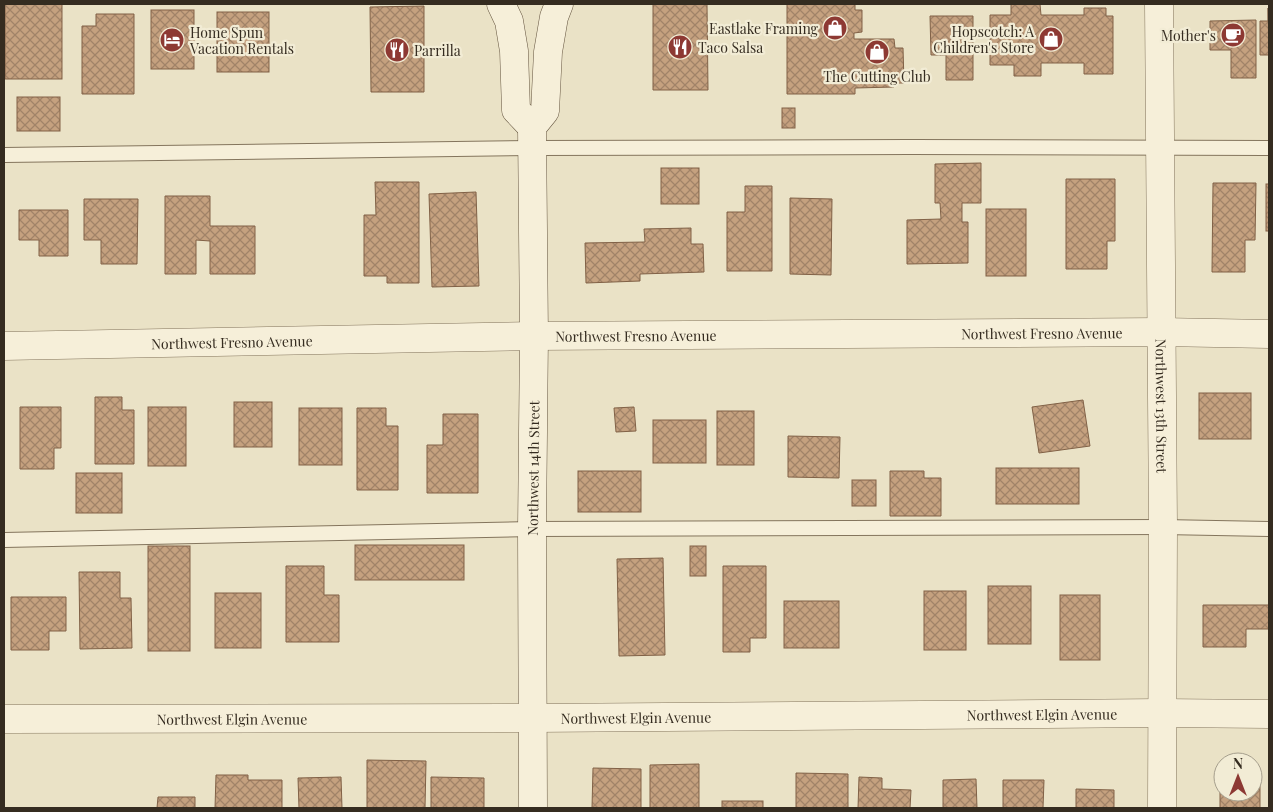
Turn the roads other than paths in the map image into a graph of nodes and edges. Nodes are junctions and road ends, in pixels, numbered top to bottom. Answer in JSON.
{"nodes":[{"id":1,"x":501,"y":4,"type":"edge"},
{"id":2,"x":559,"y":4,"type":"edge"},
{"id":3,"x":1159,"y":4,"type":"edge"},
{"id":4,"x":532,"y":138,"type":"junction"},
{"id":5,"x":1160,"y":148,"type":"junction"},
{"id":6,"x":1269,"y":148,"type":"edge"},
{"id":7,"x":4,"y":155,"type":"edge"},
{"id":8,"x":1161,"y":332,"type":"junction"},
{"id":9,"x":1269,"y":334,"type":"edge"},
{"id":10,"x":534,"y":336,"type":"junction"},
{"id":11,"x":4,"y":346,"type":"edge"},
{"id":12,"x":1162,"y":527,"type":"junction"},
{"id":13,"x":532,"y":529,"type":"junction"},
{"id":14,"x":1269,"y":530,"type":"edge"},
{"id":15,"x":4,"y":540,"type":"edge"},
{"id":16,"x":1161,"y":713,"type":"junction"},
{"id":17,"x":1269,"y":714,"type":"edge"},
{"id":18,"x":533,"y":718,"type":"junction"},
{"id":19,"x":4,"y":719,"type":"edge"},
{"id":20,"x":533,"y":808,"type":"edge"},
{"id":21,"x":1162,"y":808,"type":"edge"}],
"edges":[{"from":1,"to":4,"type":"street"},
{"from":2,"to":4,"type":"street"},
{"from":3,"to":5,"type":"street","name":"Northwest 13th Street"},
{"from":4,"to":5,"type":"lane"},
{"from":4,"to":7,"type":"lane"},
{"from":4,"to":10,"type":"street","name":"Northwest 14th Street"},
{"from":5,"to":6,"type":"lane"},
{"from":5,"to":8,"type":"street","name":"Northwest 13th Street"},
{"from":8,"to":9,"type":"street","name":"Northwest Fresno Avenue"},
{"from":8,"to":10,"type":"street","name":"Northwest Fresno Avenue"},
{"from":8,"to":12,"type":"street","name":"Northwest 13th Street"},
{"from":10,"to":11,"type":"street","name":"Northwest Fresno Avenue"},
{"from":10,"to":13,"type":"street","name":"Northwest 14th Street"},
{"from":12,"to":13,"type":"lane"},
{"from":12,"to":14,"type":"lane"},
{"from":12,"to":16,"type":"street","name":"Northwest 13th Street"},
{"from":13,"to":15,"type":"lane"},
{"from":13,"to":18,"type":"street","name":"Northwest 14th Street"},
{"from":16,"to":17,"type":"street","name":"Northwest Elgin Avenue"},
{"from":16,"to":18,"type":"street","name":"Northwest Elgin Avenue"},
{"from":16,"to":21,"type":"street","name":"Northwest 13th Street"},
{"from":18,"to":19,"type":"street","name":"Northwest Elgin Avenue"},
{"from":18,"to":20,"type":"street","name":"Northwest 14th Street"}]}
